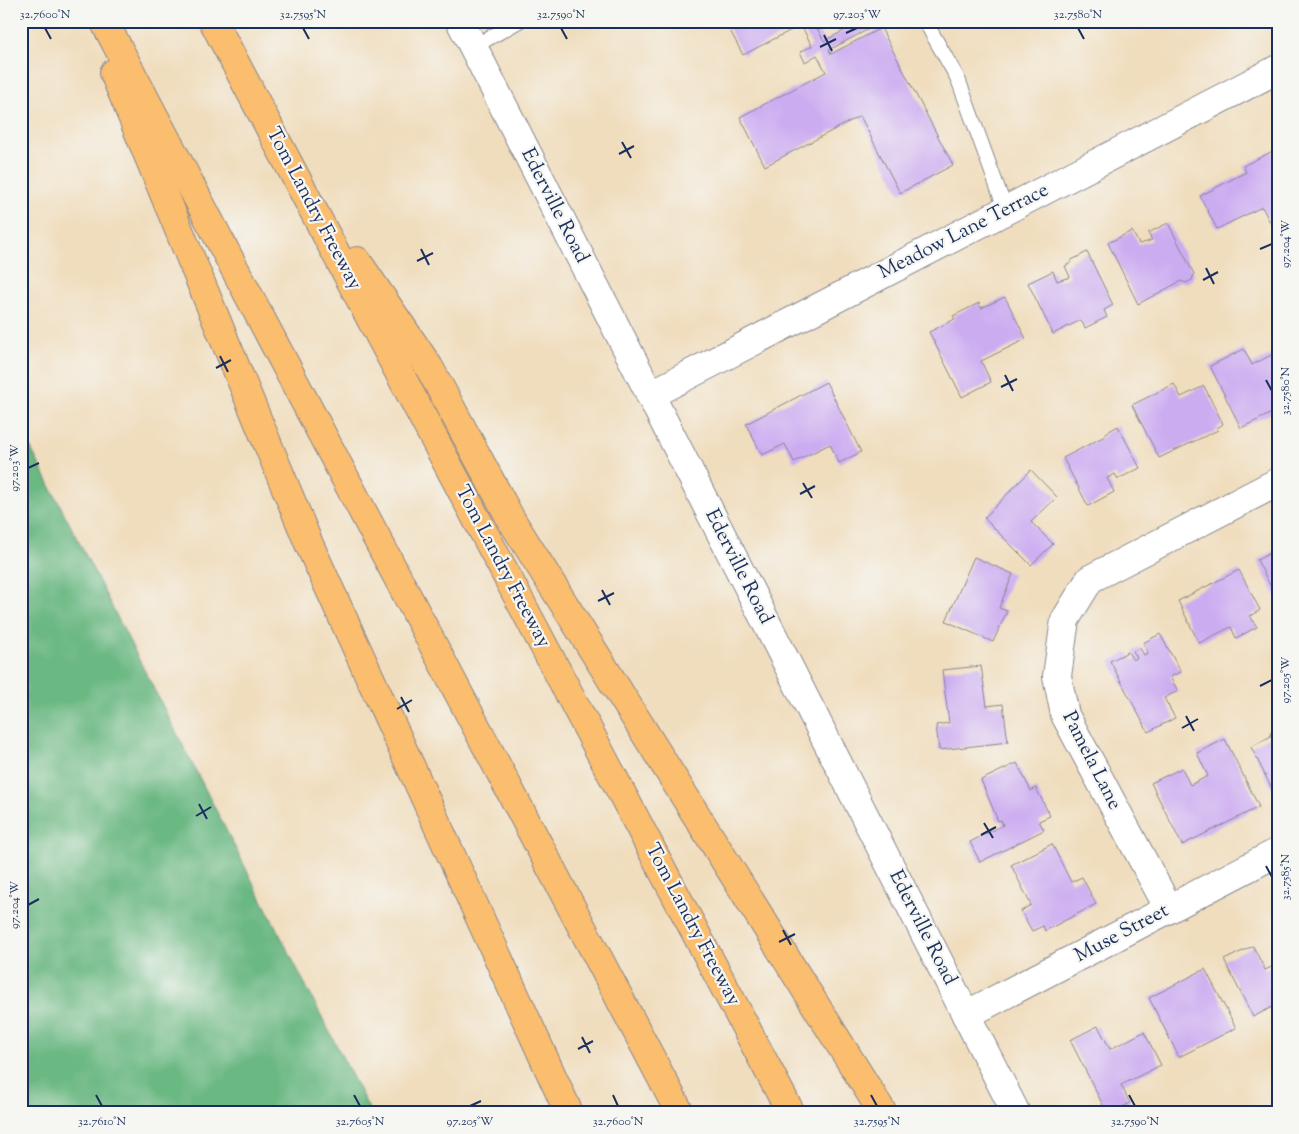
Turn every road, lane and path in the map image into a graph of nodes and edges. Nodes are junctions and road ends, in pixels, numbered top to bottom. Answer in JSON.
{"nodes":[{"id":1,"x":92,"y":21,"type":"edge"},
{"id":2,"x":104,"y":21,"type":"edge"},
{"id":3,"x":213,"y":21,"type":"edge"},
{"id":4,"x":460,"y":21,"type":"edge"},
{"id":5,"x":520,"y":21,"type":"edge"},
{"id":6,"x":925,"y":21,"type":"edge"},
{"id":7,"x":473,"y":48,"type":"junction"},
{"id":8,"x":1278,"y":70,"type":"edge"},
{"id":9,"x":287,"y":160,"type":"junction"},
{"id":10,"x":1006,"y":211,"type":"junction"},
{"id":11,"x":650,"y":395,"type":"junction"},
{"id":12,"x":1278,"y":482,"type":"edge"},
{"id":13,"x":1278,"y":852,"type":"edge"},
{"id":14,"x":1169,"y":909,"type":"junction"},
{"id":15,"x":966,"y":1015,"type":"junction"},
{"id":16,"x":569,"y":1113,"type":"edge"},
{"id":17,"x":680,"y":1113,"type":"edge"},
{"id":18,"x":791,"y":1113,"type":"edge"},
{"id":19,"x":883,"y":1113,"type":"edge"},
{"id":20,"x":1016,"y":1113,"type":"edge"}],
"edges":[{"from":1,"to":16,"type":"highway"},
{"from":2,"to":17,"type":"highway"},
{"from":3,"to":9,"type":"highway","name":"Tom Landry Freeway"},
{"from":4,"to":7,"type":"street","name":"Ederville Road"},
{"from":5,"to":7,"type":"lane"},
{"from":6,"to":10,"type":"lane"},
{"from":7,"to":11,"type":"street","name":"Ederville Road"},
{"from":8,"to":10,"type":"street","name":"Meadow Lane Terrace"},
{"from":9,"to":18,"type":"highway","name":"Tom Landry Freeway"},
{"from":9,"to":19,"type":"highway"},
{"from":10,"to":11,"type":"street","name":"Meadow Lane Terrace"},
{"from":11,"to":15,"type":"street","name":"Ederville Road"},
{"from":12,"to":14,"type":"street","name":"Pamela Lane"},
{"from":13,"to":14,"type":"street","name":"Muse Street"},
{"from":14,"to":15,"type":"street","name":"Muse Street"},
{"from":15,"to":20,"type":"street","name":"Ederville Road"}]}
